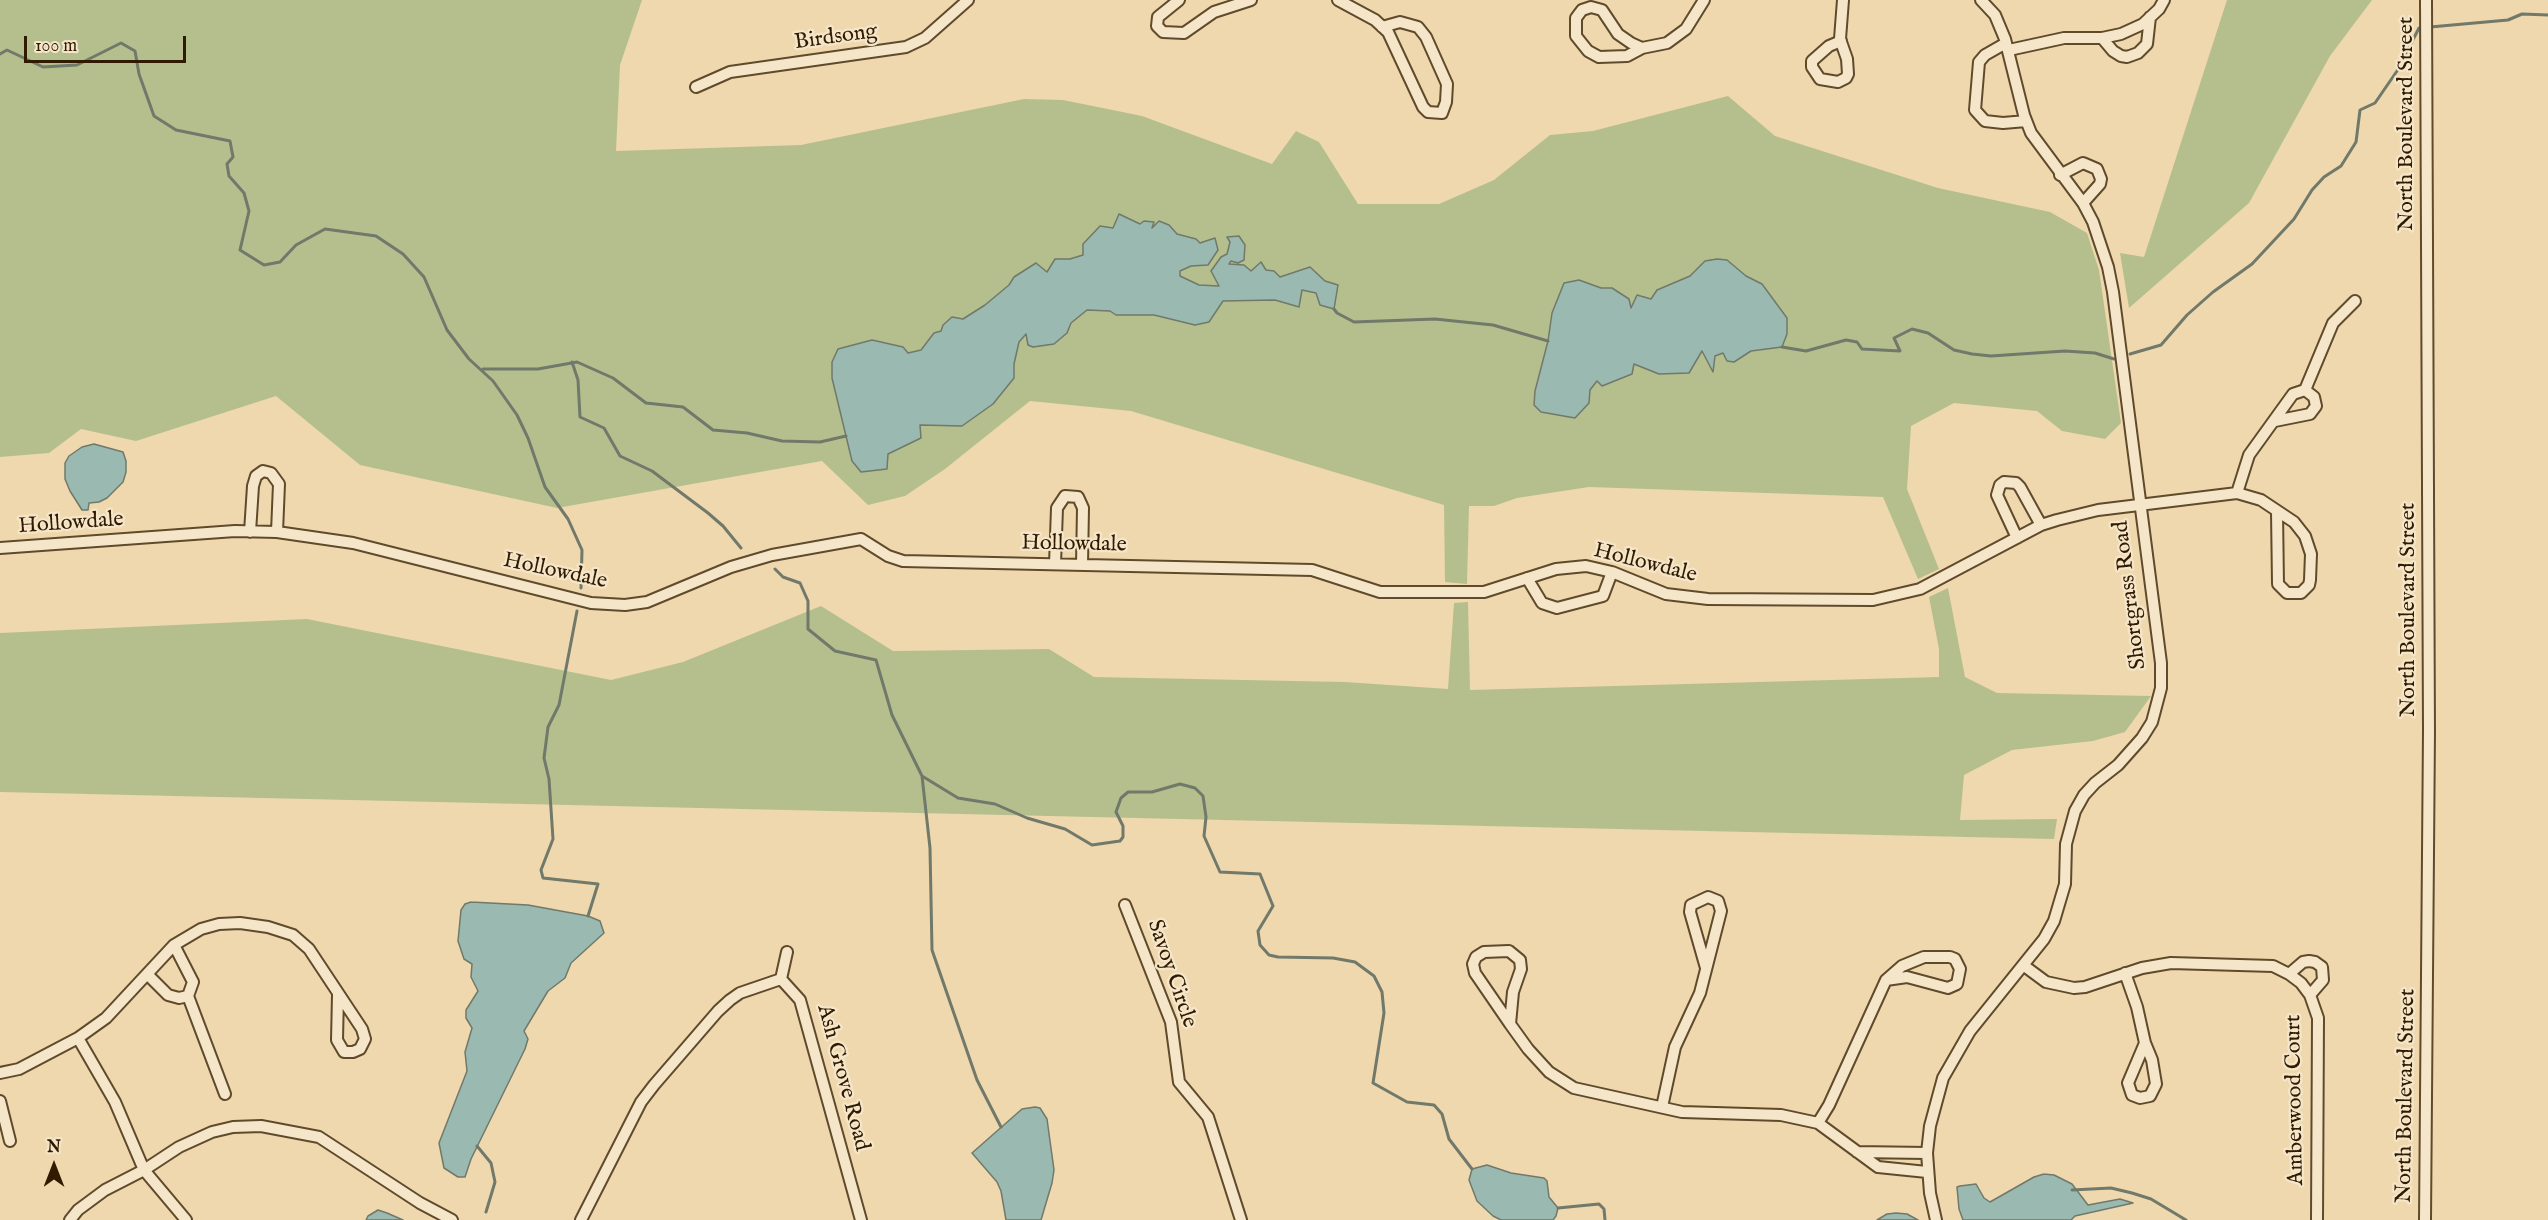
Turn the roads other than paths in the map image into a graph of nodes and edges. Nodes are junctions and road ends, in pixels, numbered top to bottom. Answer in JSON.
{"nodes":[{"id":1,"x":968,"y":0,"type":"edge"},
{"id":2,"x":1179,"y":0,"type":"edge"},
{"id":3,"x":1251,"y":0,"type":"edge"},
{"id":4,"x":1338,"y":0,"type":"edge"},
{"id":5,"x":1704,"y":0,"type":"edge"},
{"id":6,"x":1843,"y":0,"type":"edge"},
{"id":7,"x":1981,"y":0,"type":"edge"},
{"id":8,"x":2164,"y":0,"type":"edge"},
{"id":9,"x":2426,"y":0,"type":"edge"},
{"id":10,"x":2150,"y":17,"type":"junction"},
{"id":11,"x":1382,"y":27,"type":"junction"},
{"id":12,"x":2103,"y":38,"type":"junction"},
{"id":13,"x":1841,"y":41,"type":"dead end"},
{"id":14,"x":2007,"y":47,"type":"junction"},
{"id":15,"x":1642,"y":48,"type":"junction"},
{"id":16,"x":696,"y":87,"type":"dead end"},
{"id":17,"x":2026,"y":120,"type":"junction"},
{"id":18,"x":2060,"y":175,"type":"junction"},
{"id":19,"x":2083,"y":203,"type":"junction"},
{"id":20,"x":2355,"y":302,"type":"dead end"},
{"id":21,"x":2305,"y":390,"type":"junction"},
{"id":22,"x":2275,"y":421,"type":"junction"},
{"id":23,"x":2237,"y":493,"type":"junction"},
{"id":24,"x":2140,"y":505,"type":"junction"},
{"id":25,"x":2277,"y":512,"type":"junction"},
{"id":26,"x":2041,"y":525,"type":"junction"},
{"id":27,"x":250,"y":531,"type":"junction"},
{"id":28,"x":277,"y":532,"type":"junction"},
{"id":29,"x":2017,"y":538,"type":"junction"},
{"id":30,"x":0,"y":548,"type":"edge"},
{"id":31,"x":1055,"y":564,"type":"junction"},
{"id":32,"x":1082,"y":565,"type":"junction"},
{"id":33,"x":1612,"y":572,"type":"junction"},
{"id":34,"x":1527,"y":578,"type":"junction"},
{"id":35,"x":1125,"y":905,"type":"dead end"},
{"id":36,"x":174,"y":945,"type":"junction"},
{"id":37,"x":787,"y":952,"type":"dead end"},
{"id":38,"x":2023,"y":965,"type":"junction"},
{"id":39,"x":1706,"y":968,"type":"junction"},
{"id":40,"x":2125,"y":973,"type":"junction"},
{"id":41,"x":147,"y":974,"type":"junction"},
{"id":42,"x":2289,"y":974,"type":"junction"},
{"id":43,"x":781,"y":979,"type":"junction"},
{"id":44,"x":1886,"y":980,"type":"junction"},
{"id":45,"x":338,"y":995,"type":"junction"},
{"id":46,"x":2310,"y":995,"type":"junction"},
{"id":47,"x":188,"y":996,"type":"junction"},
{"id":48,"x":1510,"y":1024,"type":"junction"},
{"id":49,"x":78,"y":1038,"type":"junction"},
{"id":50,"x":2145,"y":1043,"type":"junction"},
{"id":51,"x":0,"y":1072,"type":"edge"},
{"id":52,"x":225,"y":1094,"type":"dead end"},
{"id":53,"x":0,"y":1101,"type":"edge"},
{"id":54,"x":1662,"y":1107,"type":"junction"},
{"id":55,"x":1818,"y":1123,"type":"junction"},
{"id":56,"x":10,"y":1141,"type":"dead end"},
{"id":57,"x":1857,"y":1152,"type":"junction"},
{"id":58,"x":1927,"y":1152,"type":"junction"},
{"id":59,"x":144,"y":1170,"type":"junction"},
{"id":60,"x":1927,"y":1172,"type":"junction"},
{"id":61,"x":858,"y":1219,"type":"edge"},
{"id":62,"x":70,"y":1220,"type":"edge"},
{"id":63,"x":186,"y":1220,"type":"edge"},
{"id":64,"x":452,"y":1220,"type":"edge"},
{"id":65,"x":581,"y":1220,"type":"edge"},
{"id":66,"x":1241,"y":1220,"type":"edge"},
{"id":67,"x":1936,"y":1220,"type":"edge"},
{"id":68,"x":2317,"y":1220,"type":"edge"},
{"id":69,"x":2425,"y":1220,"type":"edge"}],
"edges":[{"from":1,"to":16,"type":"street","name":"Birdsong"},
{"from":2,"to":3,"type":"street"},
{"from":4,"to":11,"type":"street"},
{"from":5,"to":15,"type":"street"},
{"from":6,"to":13,"type":"street"},
{"from":7,"to":14,"type":"street","name":"Shortgrass Road"},
{"from":8,"to":10,"type":"street"},
{"from":9,"to":69,"type":"street","name":"North Boulevard Street"},
{"from":10,"to":12,"type":"street"},
{"from":10,"to":12,"type":"street"},
{"from":11,"to":11,"type":"street"},
{"from":12,"to":14,"type":"street"},
{"from":14,"to":17,"type":"street","name":"Shortgrass Road"},
{"from":14,"to":17,"type":"street"},
{"from":15,"to":15,"type":"street"},
{"from":17,"to":18,"type":"street","name":"Shortgrass Road"},
{"from":18,"to":19,"type":"street","name":"Shortgrass Road"},
{"from":18,"to":19,"type":"street"},
{"from":19,"to":24,"type":"street","name":"Shortgrass Road"},
{"from":20,"to":21,"type":"street"},
{"from":21,"to":22,"type":"street"},
{"from":21,"to":22,"type":"street"},
{"from":22,"to":23,"type":"street"},
{"from":23,"to":24,"type":"street","name":"Hollowdale"},
{"from":23,"to":25,"type":"street"},
{"from":24,"to":26,"type":"street","name":"Hollowdale"},
{"from":24,"to":38,"type":"street","name":"Shortgrass Road"},
{"from":25,"to":25,"type":"street"},
{"from":26,"to":29,"type":"street","name":"Hollowdale"},
{"from":26,"to":29,"type":"street"},
{"from":27,"to":28,"type":"street","name":"Hollowdale"},
{"from":27,"to":28,"type":"street"},
{"from":27,"to":30,"type":"street","name":"Hollowdale"},
{"from":28,"to":31,"type":"street","name":"Hollowdale"},
{"from":29,"to":33,"type":"street","name":"Hollowdale"},
{"from":31,"to":32,"type":"street","name":"Hollowdale"},
{"from":31,"to":32,"type":"street"},
{"from":32,"to":34,"type":"street","name":"Hollowdale"},
{"from":33,"to":34,"type":"street","name":"Hollowdale"},
{"from":33,"to":34,"type":"street"},
{"from":35,"to":66,"type":"street","name":"Savoy Circle"},
{"from":36,"to":41,"type":"street"},
{"from":36,"to":45,"type":"street"},
{"from":36,"to":47,"type":"street"},
{"from":37,"to":43,"type":"street"},
{"from":38,"to":40,"type":"street","name":"Amberwood Court"},
{"from":38,"to":58,"type":"street","name":"Shortgrass Road"},
{"from":39,"to":39,"type":"street"},
{"from":39,"to":54,"type":"street"},
{"from":40,"to":42,"type":"street","name":"Amberwood Court"},
{"from":40,"to":50,"type":"street"},
{"from":41,"to":47,"type":"street"},
{"from":41,"to":49,"type":"street"},
{"from":42,"to":46,"type":"street","name":"Amberwood Court"},
{"from":42,"to":46,"type":"street"},
{"from":43,"to":61,"type":"street","name":"Ash Grove Road"},
{"from":43,"to":65,"type":"street"},
{"from":44,"to":44,"type":"street"},
{"from":44,"to":55,"type":"street"},
{"from":45,"to":45,"type":"street"},
{"from":46,"to":68,"type":"street","name":"Amberwood Court"},
{"from":47,"to":52,"type":"street"},
{"from":48,"to":48,"type":"street"},
{"from":48,"to":54,"type":"street"},
{"from":49,"to":51,"type":"street"},
{"from":49,"to":59,"type":"street"},
{"from":50,"to":50,"type":"street"},
{"from":53,"to":56,"type":"street"},
{"from":54,"to":55,"type":"street"},
{"from":55,"to":57,"type":"street"},
{"from":57,"to":58,"type":"street"},
{"from":57,"to":60,"type":"street"},
{"from":58,"to":60,"type":"street","name":"Shortgrass Road"},
{"from":59,"to":62,"type":"street"},
{"from":59,"to":63,"type":"street"},
{"from":59,"to":64,"type":"street"},
{"from":60,"to":67,"type":"street","name":"Shortgrass Road"}]}
